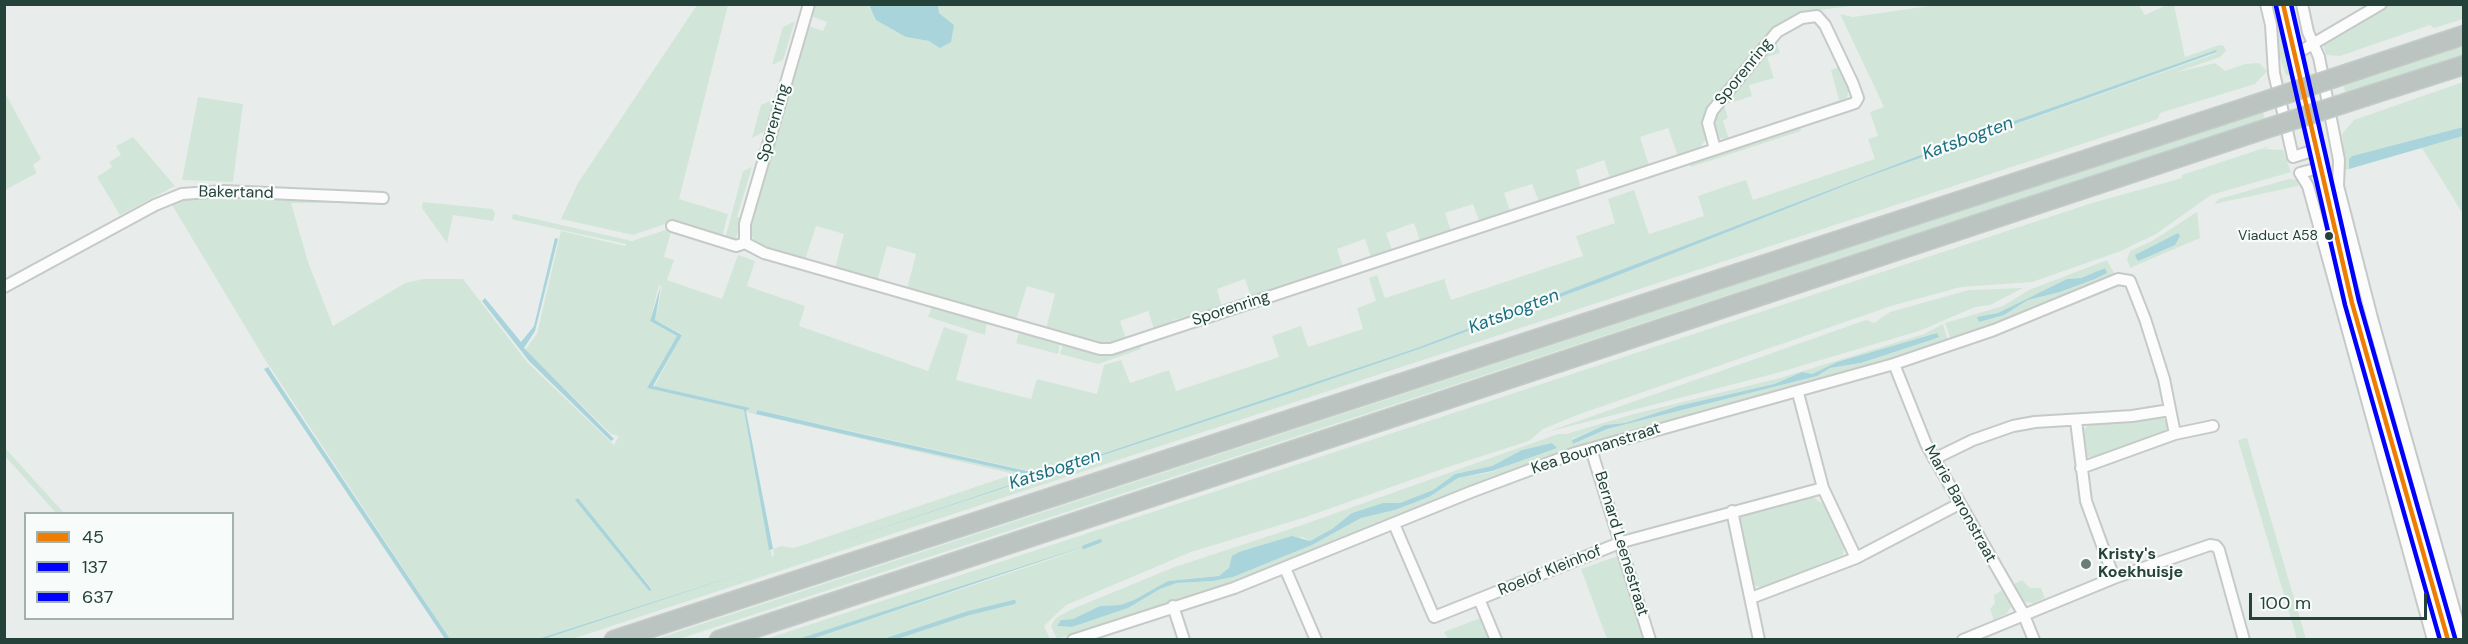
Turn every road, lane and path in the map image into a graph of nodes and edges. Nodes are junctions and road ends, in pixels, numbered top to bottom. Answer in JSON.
{"nodes":[{"id":1,"x":809,"y":4,"type":"edge"},
{"id":2,"x":2266,"y":4,"type":"edge"},
{"id":3,"x":2283,"y":4,"type":"edge"},
{"id":4,"x":2302,"y":4,"type":"edge"},
{"id":5,"x":2381,"y":4,"type":"edge"},
{"id":6,"x":2463,"y":35,"type":"edge"},
{"id":7,"x":2314,"y":45,"type":"junction"},
{"id":8,"x":2294,"y":55,"type":"junction"},
{"id":9,"x":2463,"y":65,"type":"edge"},
{"id":10,"x":1715,"y":149,"type":"junction"},
{"id":11,"x":2315,"y":150,"type":"junction"},
{"id":12,"x":2319,"y":168,"type":"junction"},
{"id":13,"x":383,"y":198,"type":"dead end"},
{"id":14,"x":672,"y":226,"type":"dead end"},
{"id":15,"x":745,"y":243,"type":"junction"},
{"id":16,"x":4,"y":287,"type":"edge"},
{"id":17,"x":1894,"y":364,"type":"junction"},
{"id":18,"x":1798,"y":393,"type":"junction"},
{"id":19,"x":2170,"y":410,"type":"junction"},
{"id":20,"x":2076,"y":421,"type":"junction"},
{"id":21,"x":2213,"y":426,"type":"dead end"},
{"id":22,"x":2175,"y":435,"type":"junction"},
{"id":23,"x":1591,"y":448,"type":"junction"},
{"id":24,"x":1934,"y":459,"type":"junction"},
{"id":25,"x":2081,"y":468,"type":"junction"},
{"id":26,"x":1823,"y":488,"type":"junction"},
{"id":27,"x":1959,"y":504,"type":"junction"},
{"id":28,"x":1732,"y":511,"type":"junction"},
{"id":29,"x":1394,"y":524,"type":"junction"},
{"id":30,"x":1622,"y":542,"type":"junction"},
{"id":31,"x":1856,"y":558,"type":"junction"},
{"id":32,"x":1285,"y":568,"type":"junction"},
{"id":33,"x":2114,"y":578,"type":"junction"},
{"id":34,"x":1751,"y":598,"type":"junction"},
{"id":35,"x":1479,"y":599,"type":"junction"},
{"id":36,"x":1173,"y":606,"type":"junction"},
{"id":37,"x":2023,"y":613,"type":"junction"},
{"id":38,"x":614,"y":639,"type":"edge"},
{"id":39,"x":719,"y":639,"type":"edge"},
{"id":40,"x":1072,"y":639,"type":"edge"},
{"id":41,"x":1184,"y":639,"type":"edge"},
{"id":42,"x":1316,"y":639,"type":"edge"},
{"id":43,"x":1496,"y":639,"type":"edge"},
{"id":44,"x":1650,"y":639,"type":"edge"},
{"id":45,"x":1759,"y":639,"type":"edge"},
{"id":46,"x":1963,"y":639,"type":"edge"},
{"id":47,"x":2034,"y":639,"type":"edge"},
{"id":48,"x":2244,"y":639,"type":"edge"},
{"id":49,"x":2433,"y":639,"type":"edge"},
{"id":50,"x":2448,"y":639,"type":"edge"},
{"id":51,"x":2463,"y":639,"type":"edge"}],
"edges":[{"from":1,"to":15,"type":"street","name":"Sporenring"},
{"from":2,"to":11,"type":"street"},
{"from":3,"to":8,"type":"street"},
{"from":4,"to":7,"type":"street"},
{"from":5,"to":7,"type":"street"},
{"from":6,"to":38,"type":"highway","bridge":true},
{"from":7,"to":8,"type":"street"},
{"from":7,"to":51,"type":"street"},
{"from":8,"to":11,"type":"street"},
{"from":9,"to":39,"type":"highway","bridge":true},
{"from":10,"to":10,"type":"street","name":"Sporenring"},
{"from":10,"to":15,"type":"street","name":"Sporenring"},
{"from":11,"to":12,"type":"street"},
{"from":12,"to":49,"type":"street"},
{"from":12,"to":50,"type":"street"},
{"from":13,"to":16,"type":"street","name":"Bakertand"},
{"from":14,"to":15,"type":"street","name":"Sporenring"},
{"from":17,"to":18,"type":"street","name":"Kea Boumanstraat"},
{"from":17,"to":19,"type":"street","name":"Kea Boumanstraat"},
{"from":17,"to":24,"type":"street","name":"Marie Baronstraat"},
{"from":18,"to":23,"type":"street","name":"Kea Boumanstraat"},
{"from":18,"to":26,"type":"street"},
{"from":19,"to":20,"type":"street"},
{"from":19,"to":22,"type":"street"},
{"from":20,"to":24,"type":"street"},
{"from":20,"to":25,"type":"street"},
{"from":21,"to":22,"type":"street"},
{"from":22,"to":25,"type":"street"},
{"from":23,"to":29,"type":"street","name":"Kea Boumanstraat"},
{"from":23,"to":30,"type":"street","name":"Bernard Leenestraat"},
{"from":24,"to":27,"type":"street","name":"Marie Baronstraat"},
{"from":25,"to":33,"type":"street"},
{"from":26,"to":28,"type":"street","name":"Roelof Kleinhof"},
{"from":26,"to":31,"type":"street"},
{"from":27,"to":31,"type":"street"},
{"from":27,"to":37,"type":"street","name":"Marie Baronstraat"},
{"from":28,"to":30,"type":"street","name":"Roelof Kleinhof"},
{"from":28,"to":34,"type":"street"},
{"from":29,"to":32,"type":"street","name":"Kea Boumanstraat"},
{"from":29,"to":35,"type":"street","name":"Roelof Kleinhof"},
{"from":30,"to":35,"type":"street","name":"Roelof Kleinhof"},
{"from":30,"to":44,"type":"street","name":"Bernard Leenestraat"},
{"from":31,"to":34,"type":"street"},
{"from":32,"to":36,"type":"street","name":"Kea Boumanstraat"},
{"from":32,"to":42,"type":"street"},
{"from":33,"to":37,"type":"street"},
{"from":33,"to":48,"type":"street"},
{"from":34,"to":45,"type":"street"},
{"from":35,"to":43,"type":"street","name":"Roelof Kleinhof"},
{"from":36,"to":40,"type":"street","name":"Kea Boumanstraat"},
{"from":36,"to":41,"type":"street"},
{"from":37,"to":46,"type":"street"},
{"from":37,"to":47,"type":"street","name":"Marie Baronstraat"}]}
